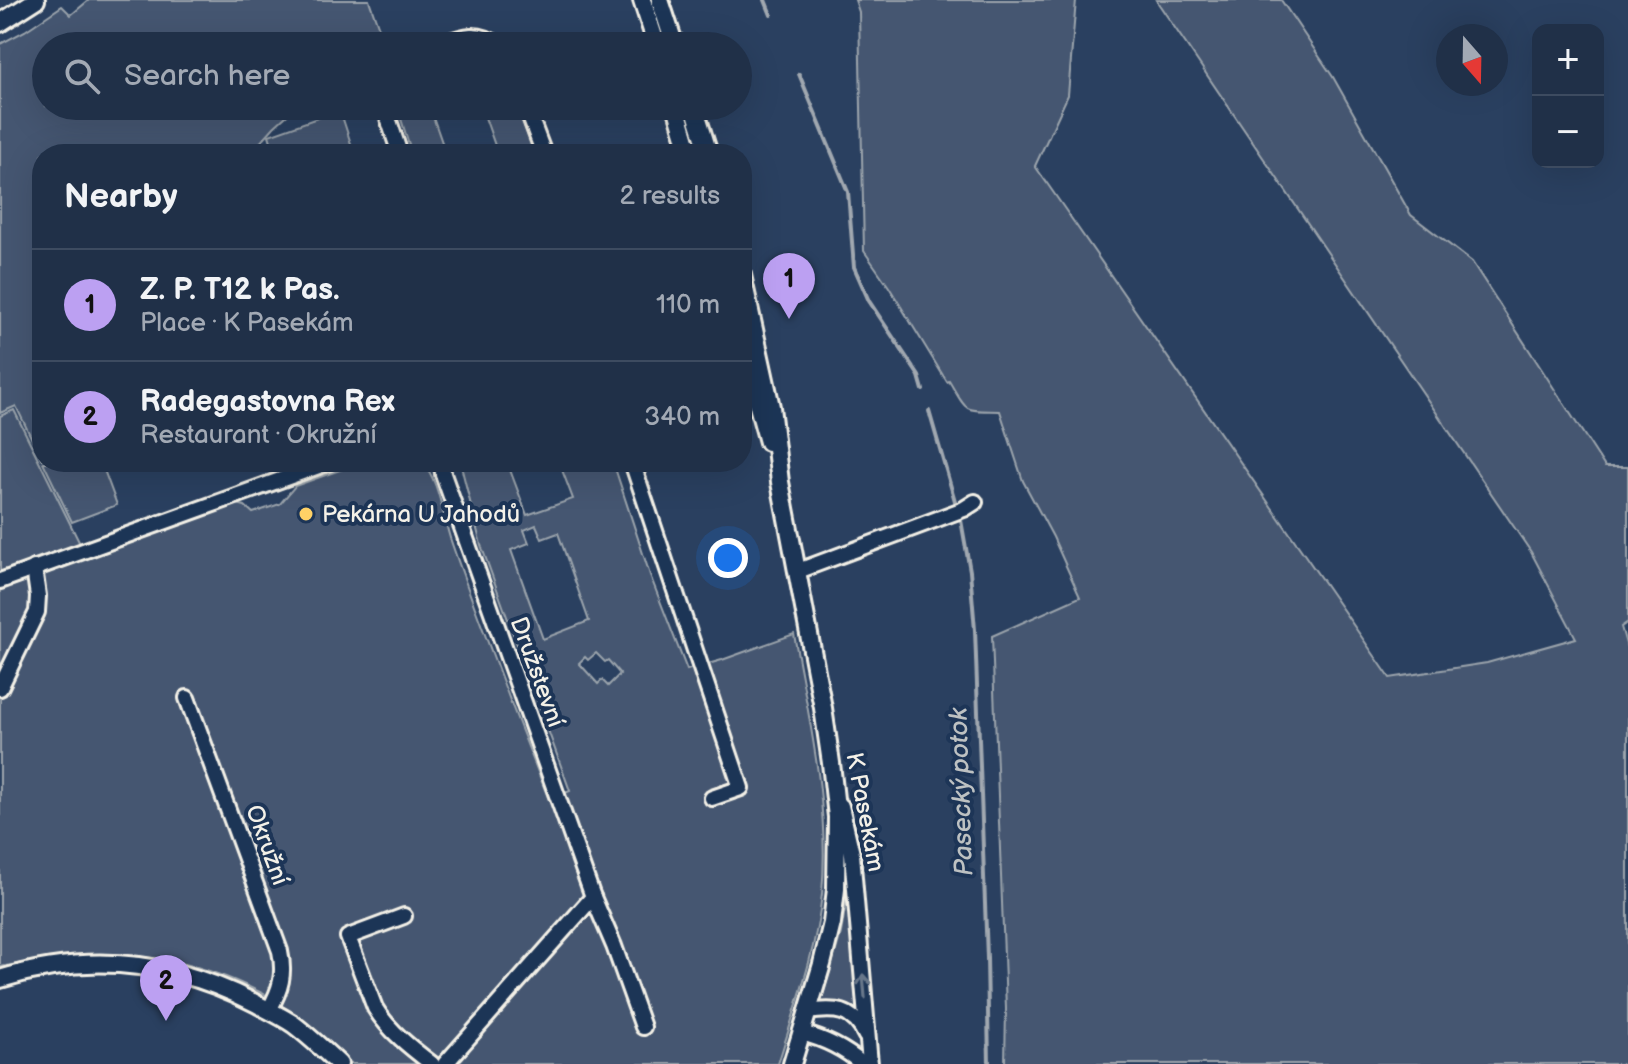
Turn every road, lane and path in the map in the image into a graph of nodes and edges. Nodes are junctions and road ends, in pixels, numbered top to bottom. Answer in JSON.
{"nodes":[{"id":1,"x":36,"y":0,"type":"edge"},
{"id":2,"x":642,"y":0,"type":"edge"},
{"id":3,"x":660,"y":0,"type":"edge"},
{"id":4,"x":0,"y":23,"type":"edge"},
{"id":5,"x":652,"y":32,"type":"edge"},
{"id":6,"x":670,"y":32,"type":"edge"},
{"id":7,"x":389,"y":120,"type":"edge"},
{"id":8,"x":531,"y":120,"type":"edge"},
{"id":9,"x":680,"y":120,"type":"edge"},
{"id":10,"x":698,"y":120,"type":"edge"},
{"id":11,"x":397,"y":144,"type":"edge"},
{"id":12,"x":540,"y":144,"type":"edge"},
{"id":13,"x":687,"y":144,"type":"edge"},
{"id":14,"x":706,"y":144,"type":"edge"},
{"id":15,"x":752,"y":321,"type":"edge"},
{"id":16,"x":752,"y":383,"type":"edge"},
{"id":17,"x":302,"y":472,"type":"edge"},
{"id":18,"x":443,"y":472,"type":"edge"},
{"id":19,"x":635,"y":472,"type":"edge"},
{"id":20,"x":780,"y":482,"type":"junction"},
{"id":21,"x":975,"y":502,"type":"dead end"},
{"id":22,"x":34,"y":568,"type":"junction"},
{"id":23,"x":798,"y":571,"type":"junction"},
{"id":24,"x":0,"y":581,"type":"edge"},
{"id":25,"x":0,"y":688,"type":"edge"},
{"id":26,"x":187,"y":698,"type":"dead end"},
{"id":27,"x":831,"y":763,"type":"junction"},
{"id":28,"x":712,"y":798,"type":"dead end"},
{"id":29,"x":593,"y":897,"type":"junction"},
{"id":30,"x":404,"y":916,"type":"dead end"},
{"id":31,"x":0,"y":979,"type":"edge"},
{"id":32,"x":269,"y":1010,"type":"junction"},
{"id":33,"x":807,"y":1012,"type":"junction"},
{"id":34,"x":643,"y":1027,"type":"dead end"},
{"id":35,"x":801,"y":1033,"type":"junction"},
{"id":36,"x":868,"y":1040,"type":"junction"},
{"id":37,"x":339,"y":1064,"type":"edge"},
{"id":38,"x":432,"y":1064,"type":"edge"},
{"id":39,"x":445,"y":1064,"type":"edge"},
{"id":40,"x":792,"y":1064,"type":"edge"},
{"id":41,"x":862,"y":1064,"type":"edge"},
{"id":42,"x":870,"y":1064,"type":"edge"}],
"edges":[{"from":1,"to":4,"type":"street"},
{"from":2,"to":5,"type":"street"},
{"from":3,"to":6,"type":"street"},
{"from":7,"to":11,"type":"street"},
{"from":8,"to":12,"type":"street"},
{"from":9,"to":13,"type":"street"},
{"from":10,"to":14,"type":"street"},
{"from":15,"to":20,"type":"street","name":"K Pasekám"},
{"from":16,"to":20,"type":"street","name":"K Pasekám"},
{"from":17,"to":22,"type":"street"},
{"from":18,"to":29,"type":"street","name":"Družstevní"},
{"from":19,"to":28,"type":"street"},
{"from":20,"to":23,"type":"street","name":"K Pasekám"},
{"from":21,"to":23,"type":"street"},
{"from":22,"to":24,"type":"street"},
{"from":22,"to":25,"type":"street"},
{"from":23,"to":27,"type":"street","name":"K Pasekám"},
{"from":26,"to":32,"type":"street","name":"Okružní"},
{"from":27,"to":33,"type":"street"},
{"from":36,"to":27,"type":"street","name":"K Pasekám","one_way":true},
{"from":29,"to":34,"type":"street","name":"Družstevní"},
{"from":29,"to":39,"type":"street"},
{"from":30,"to":38,"type":"street"},
{"from":31,"to":32,"type":"street"},
{"from":32,"to":37,"type":"street"},
{"from":33,"to":35,"type":"street"},
{"from":33,"to":36,"type":"street"},
{"from":35,"to":40,"type":"street"},
{"from":35,"to":41,"type":"street"},
{"from":36,"to":42,"type":"street","name":"K Pasekám"}]}
